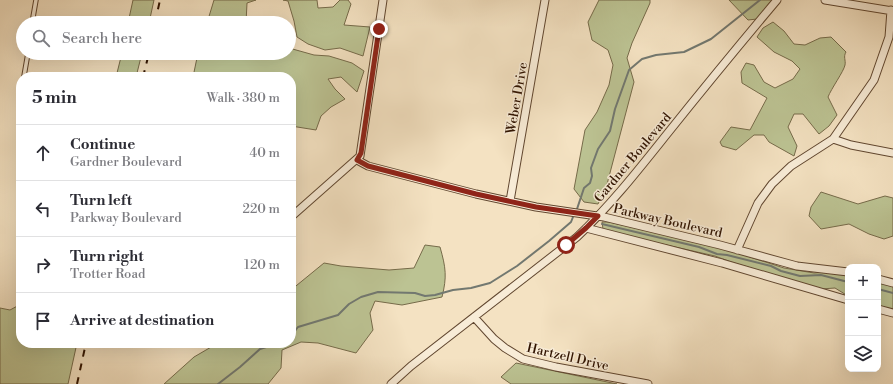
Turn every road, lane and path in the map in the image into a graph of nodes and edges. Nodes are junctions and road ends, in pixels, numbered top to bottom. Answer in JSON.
{"nodes":[{"id":1,"x":36,"y":0,"type":"edge"},
{"id":2,"x":383,"y":0,"type":"edge"},
{"id":3,"x":545,"y":0,"type":"edge"},
{"id":4,"x":777,"y":0,"type":"edge"},
{"id":5,"x":826,"y":0,"type":"edge"},
{"id":6,"x":892,"y":11,"type":"edge"},
{"id":7,"x":33,"y":16,"type":"edge"},
{"id":8,"x":27,"y":60,"type":"edge"},
{"id":9,"x":25,"y":72,"type":"edge"},
{"id":10,"x":833,"y":139,"type":"junction"},
{"id":11,"x":893,"y":152,"type":"edge"},
{"id":12,"x":357,"y":160,"type":"junction"},
{"id":13,"x":510,"y":201,"type":"junction"},
{"id":14,"x":296,"y":213,"type":"edge"},
{"id":15,"x":598,"y":216,"type":"junction"},
{"id":16,"x":586,"y":228,"type":"junction"},
{"id":17,"x":737,"y":250,"type":"junction"},
{"id":18,"x":845,"y":272,"type":"edge"},
{"id":19,"x":881,"y":280,"type":"edge"},
{"id":20,"x":893,"y":283,"type":"edge"},
{"id":21,"x":845,"y":299,"type":"edge"},
{"id":22,"x":881,"y":310,"type":"edge"},
{"id":23,"x":893,"y":313,"type":"edge"},
{"id":24,"x":474,"y":317,"type":"junction"},
{"id":25,"x":391,"y":384,"type":"edge"},
{"id":26,"x":648,"y":384,"type":"edge"}],
"edges":[{"from":1,"to":7,"type":"lane"},
{"from":2,"to":12,"type":"street"},
{"from":3,"to":13,"type":"street","name":"Weber Drive"},
{"from":4,"to":15,"type":"street","name":"Gardner Boulevard"},
{"from":5,"to":6,"type":"street"},
{"from":6,"to":10,"type":"street"},
{"from":8,"to":9,"type":"lane"},
{"from":10,"to":11,"type":"street"},
{"from":10,"to":17,"type":"street"},
{"from":12,"to":13,"type":"street","name":"Parkway Boulevard"},
{"from":12,"to":14,"type":"street"},
{"from":13,"to":15,"type":"street","name":"Parkway Boulevard"},
{"from":15,"to":16,"type":"street","name":"Gardner Boulevard"},
{"from":15,"to":17,"type":"street","name":"Parkway Boulevard"},
{"from":16,"to":21,"type":"street","name":"Parkway Boulevard"},
{"from":16,"to":24,"type":"street","name":"Gardner Boulevard"},
{"from":17,"to":18,"type":"street","name":"Parkway Boulevard"},
{"from":19,"to":20,"type":"street"},
{"from":22,"to":23,"type":"street"},
{"from":24,"to":25,"type":"street","name":"Gardner Boulevard"},
{"from":24,"to":26,"type":"street","name":"Hartzell Drive"}]}
